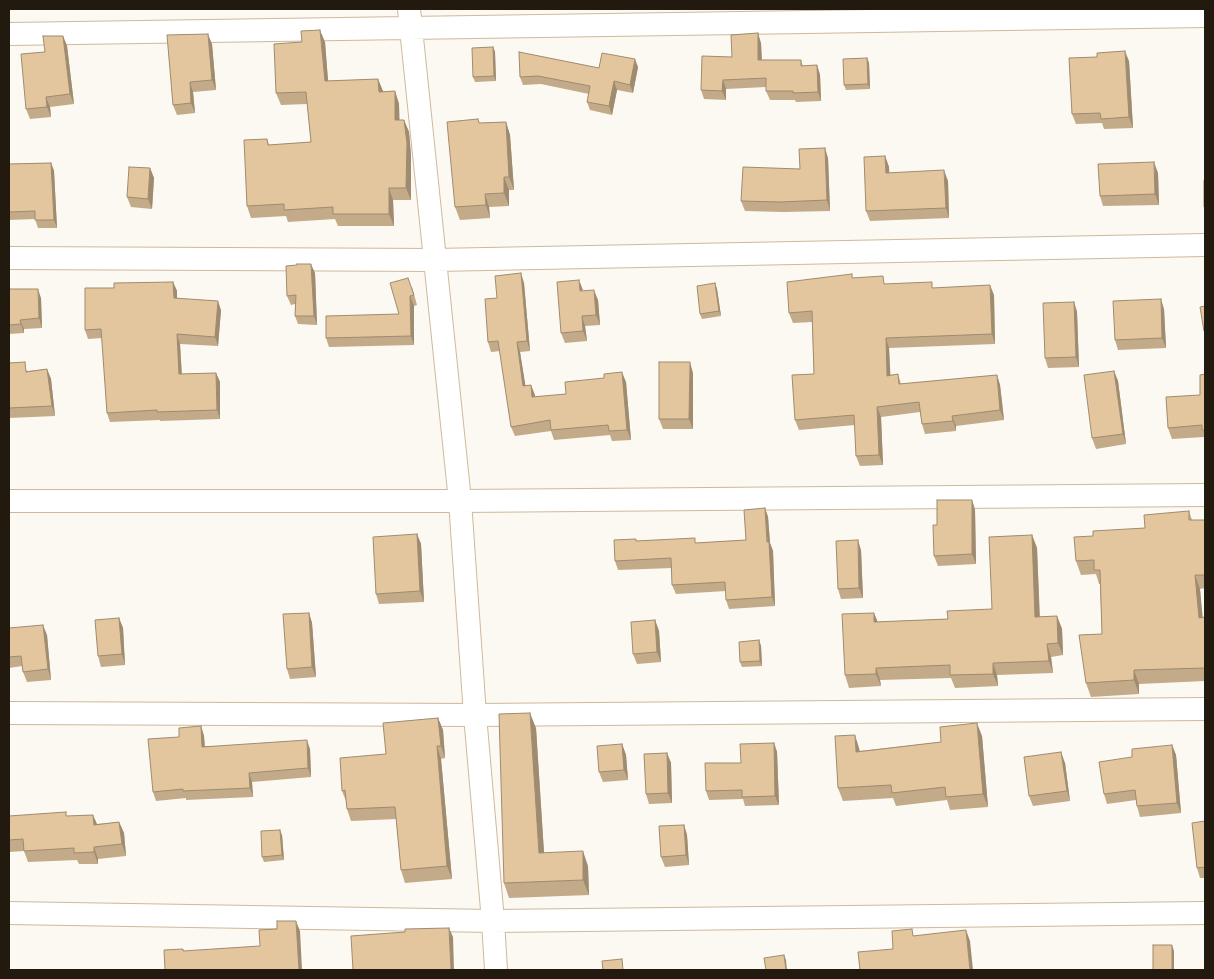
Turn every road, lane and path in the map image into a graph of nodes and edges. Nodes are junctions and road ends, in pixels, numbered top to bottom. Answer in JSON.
{"nodes":[{"id":1,"x":1205,"y":16,"type":"edge"},
{"id":2,"x":410,"y":18,"type":"edge"},
{"id":3,"x":9,"y":34,"type":"edge"},
{"id":4,"x":1205,"y":244,"type":"edge"},
{"id":5,"x":9,"y":258,"type":"edge"},
{"id":6,"x":435,"y":260,"type":"junction"},
{"id":7,"x":1205,"y":495,"type":"edge"},
{"id":8,"x":9,"y":501,"type":"edge"},
{"id":9,"x":460,"y":501,"type":"junction"},
{"id":10,"x":1205,"y":709,"type":"edge"},
{"id":11,"x":9,"y":713,"type":"edge"},
{"id":12,"x":475,"y":715,"type":"junction"},
{"id":13,"x":9,"y":913,"type":"edge"},
{"id":14,"x":1205,"y":913,"type":"edge"},
{"id":15,"x":493,"y":921,"type":"junction"},
{"id":16,"x":496,"y":970,"type":"edge"}],
"edges":[{"from":1,"to":2,"type":"street"},
{"from":2,"to":3,"type":"street"},
{"from":2,"to":6,"type":"street"},
{"from":4,"to":6,"type":"street"},
{"from":5,"to":6,"type":"street"},
{"from":6,"to":9,"type":"street"},
{"from":7,"to":9,"type":"street"},
{"from":8,"to":9,"type":"street"},
{"from":9,"to":12,"type":"street"},
{"from":10,"to":12,"type":"street"},
{"from":11,"to":12,"type":"street"},
{"from":12,"to":15,"type":"street"},
{"from":13,"to":15,"type":"street"},
{"from":14,"to":15,"type":"street"},
{"from":15,"to":16,"type":"street"}]}
